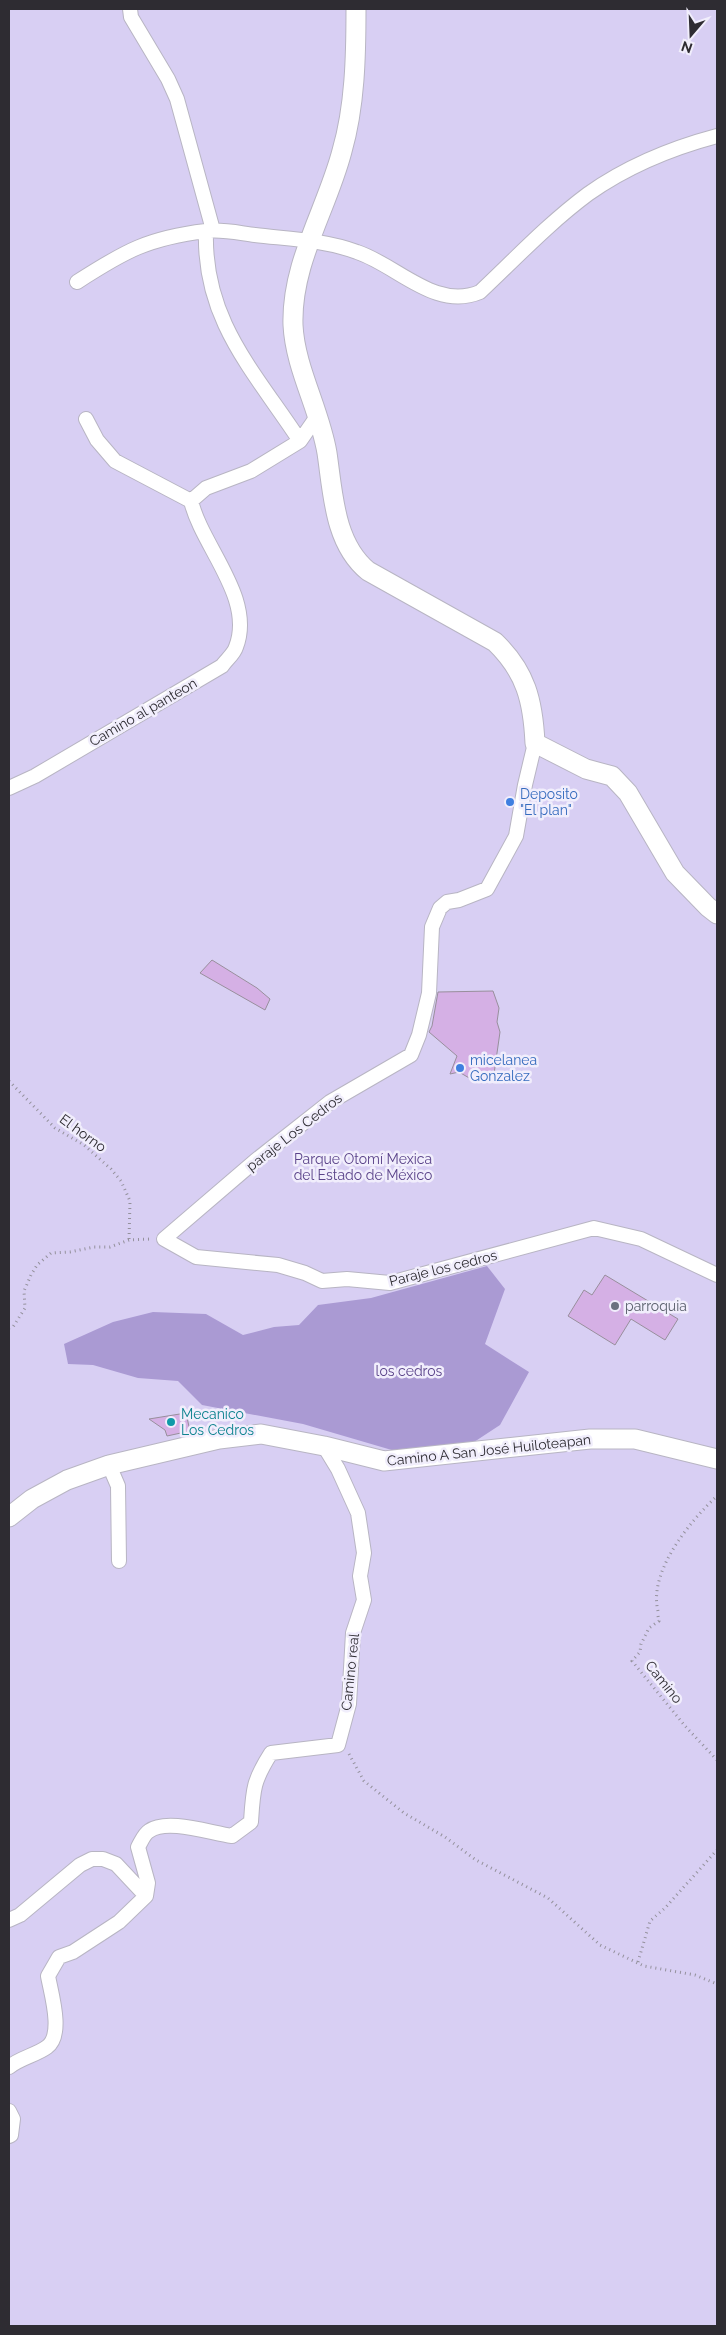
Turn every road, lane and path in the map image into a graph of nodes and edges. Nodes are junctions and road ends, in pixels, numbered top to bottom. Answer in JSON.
{"nodes":[{"id":1,"x":130,"y":9,"type":"edge"},
{"id":2,"x":356,"y":9,"type":"edge"},
{"id":3,"x":717,"y":136,"type":"edge"},
{"id":4,"x":209,"y":230,"type":"junction"},
{"id":5,"x":311,"y":241,"type":"junction"},
{"id":6,"x":77,"y":282,"type":"dead end"},
{"id":7,"x":318,"y":415,"type":"junction"},
{"id":8,"x":86,"y":419,"type":"dead end"},
{"id":9,"x":300,"y":441,"type":"junction"},
{"id":10,"x":191,"y":501,"type":"junction"},
{"id":11,"x":535,"y":743,"type":"junction"},
{"id":12,"x":9,"y":788,"type":"edge"},
{"id":13,"x":717,"y":914,"type":"edge"},
{"id":14,"x":9,"y":1081,"type":"edge"},
{"id":15,"x":164,"y":1239,"type":"junction"},
{"id":16,"x":129,"y":1240,"type":"junction"},
{"id":17,"x":717,"y":1275,"type":"edge"},
{"id":18,"x":9,"y":1328,"type":"edge"},
{"id":19,"x":324,"y":1446,"type":"junction"},
{"id":20,"x":717,"y":1459,"type":"edge"},
{"id":21,"x":109,"y":1465,"type":"junction"},
{"id":22,"x":717,"y":1496,"type":"edge"},
{"id":23,"x":9,"y":1517,"type":"edge"},
{"id":24,"x":118,"y":1561,"type":"dead end"},
{"id":25,"x":658,"y":1611,"type":"dead end"},
{"id":26,"x":658,"y":1616,"type":"dead end"},
{"id":27,"x":338,"y":1745,"type":"junction"},
{"id":28,"x":717,"y":1760,"type":"edge"},
{"id":29,"x":717,"y":1850,"type":"edge"},
{"id":30,"x":146,"y":1896,"type":"junction"},
{"id":31,"x":9,"y":1920,"type":"edge"},
{"id":32,"x":638,"y":1962,"type":"junction"},
{"id":33,"x":717,"y":1984,"type":"edge"},
{"id":34,"x":9,"y":2067,"type":"edge"},
{"id":35,"x":9,"y":2111,"type":"edge"},
{"id":36,"x":9,"y":2136,"type":"edge"}],
"edges":[{"from":1,"to":4,"type":"street"},
{"from":2,"to":5,"type":"main road"},
{"from":3,"to":5,"type":"street"},
{"from":4,"to":5,"type":"street"},
{"from":4,"to":6,"type":"street"},
{"from":4,"to":9,"type":"street"},
{"from":5,"to":7,"type":"main road"},
{"from":7,"to":9,"type":"street"},
{"from":7,"to":11,"type":"main road"},
{"from":8,"to":10,"type":"street"},
{"from":9,"to":10,"type":"street"},
{"from":10,"to":12,"type":"street","name":"Camino al panteon"},
{"from":11,"to":13,"type":"main road"},
{"from":11,"to":15,"type":"street","name":"paraje Los Cedros"},
{"from":14,"to":16,"type":"path","name":"El horno"},
{"from":15,"to":16,"type":"path"},
{"from":15,"to":17,"type":"street","name":"Paraje los cedros"},
{"from":16,"to":18,"type":"path"},
{"from":19,"to":20,"type":"main road","name":"Camino A San José Huiloteapan"},
{"from":19,"to":21,"type":"main road","name":"Camino A San José Huiloteapan"},
{"from":19,"to":27,"type":"street","name":"Camino real"},
{"from":21,"to":23,"type":"main road","name":"Camino A San José Huiloteapan"},
{"from":21,"to":24,"type":"street"},
{"from":22,"to":25,"type":"path"},
{"from":26,"to":28,"type":"path","name":"Camino"},
{"from":27,"to":30,"type":"street"},
{"from":27,"to":32,"type":"path"},
{"from":29,"to":32,"type":"path"},
{"from":30,"to":31,"type":"street"},
{"from":30,"to":34,"type":"street"},
{"from":32,"to":33,"type":"path"},
{"from":35,"to":36,"type":"street"}]}
